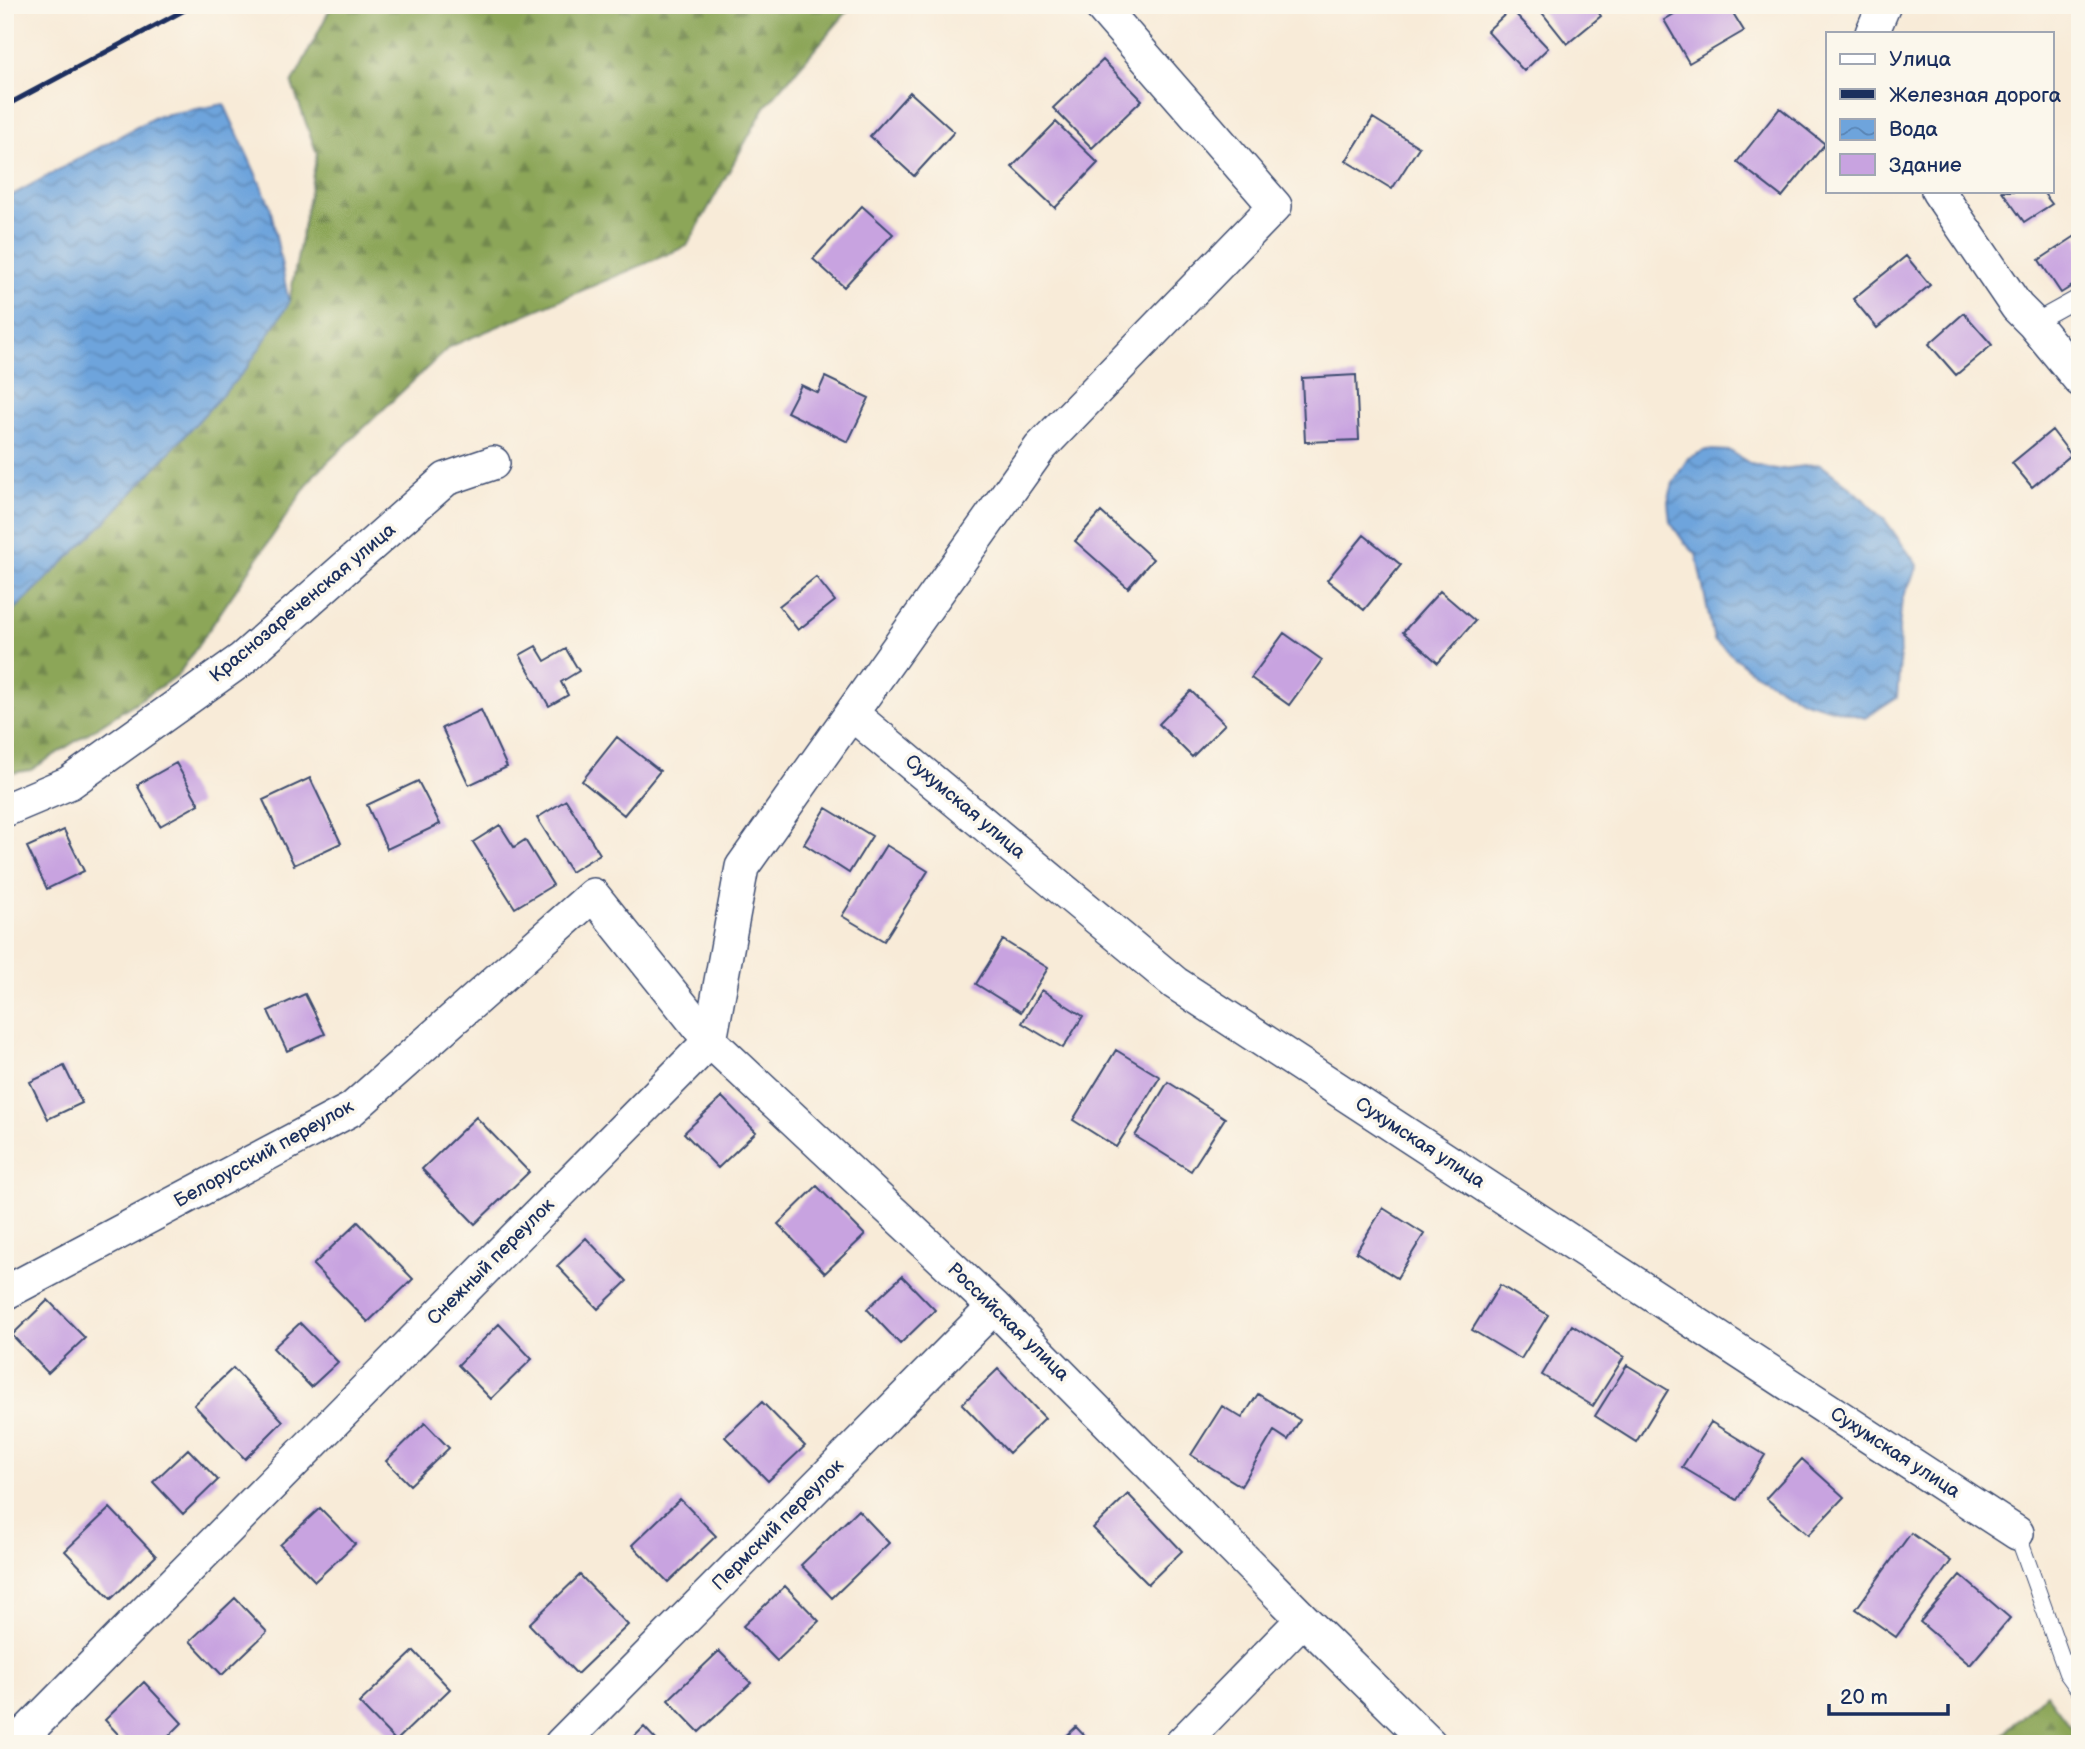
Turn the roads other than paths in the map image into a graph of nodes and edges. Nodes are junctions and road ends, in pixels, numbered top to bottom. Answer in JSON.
{"nodes":[{"id":1,"x":1100,"y":5,"type":"edge"},
{"id":2,"x":1884,"y":5,"type":"edge"},
{"id":3,"x":1872,"y":32,"type":"edge"},
{"id":4,"x":1939,"y":192,"type":"edge"},
{"id":5,"x":2080,"y":297,"type":"edge"},
{"id":6,"x":2033,"y":323,"type":"junction"},
{"id":7,"x":2080,"y":380,"type":"edge"},
{"id":8,"x":493,"y":463,"type":"dead end"},
{"id":9,"x":852,"y":714,"type":"junction"},
{"id":10,"x":5,"y":810,"type":"edge"},
{"id":11,"x":593,"y":895,"type":"joint"},
{"id":12,"x":709,"y":1041,"type":"junction"},
{"id":13,"x":5,"y":1293,"type":"edge"},
{"id":14,"x":994,"y":1307,"type":"junction"},
{"id":15,"x":2017,"y":1534,"type":"joint"},
{"id":16,"x":1303,"y":1619,"type":"junction"},
{"id":17,"x":2080,"y":1691,"type":"edge"},
{"id":18,"x":15,"y":1744,"type":"edge"},
{"id":19,"x":561,"y":1744,"type":"edge"},
{"id":20,"x":1181,"y":1744,"type":"edge"},
{"id":21,"x":1430,"y":1744,"type":"edge"}],
"edges":[{"from":1,"to":9,"type":"street"},
{"from":2,"to":3,"type":"street"},
{"from":4,"to":6,"type":"street"},
{"from":5,"to":6,"type":"lane"},
{"from":6,"to":7,"type":"street"},
{"from":8,"to":10,"type":"street","name":"Краснозареченская улица"},
{"from":9,"to":12,"type":"street"},
{"from":9,"to":15,"type":"street","name":"Сухумская улица"},
{"from":11,"to":12,"type":"street","name":"Российская улица"},
{"from":11,"to":13,"type":"street","name":"Белорусский переулок"},
{"from":12,"to":14,"type":"street","name":"Российская улица"},
{"from":12,"to":18,"type":"street","name":"Снежный переулок"},
{"from":14,"to":16,"type":"street","name":"Российская улица"},
{"from":14,"to":19,"type":"street","name":"Пермский переулок"},
{"from":15,"to":17,"type":"lane"},
{"from":16,"to":20,"type":"street"},
{"from":16,"to":21,"type":"street","name":"Российская улица"}]}
